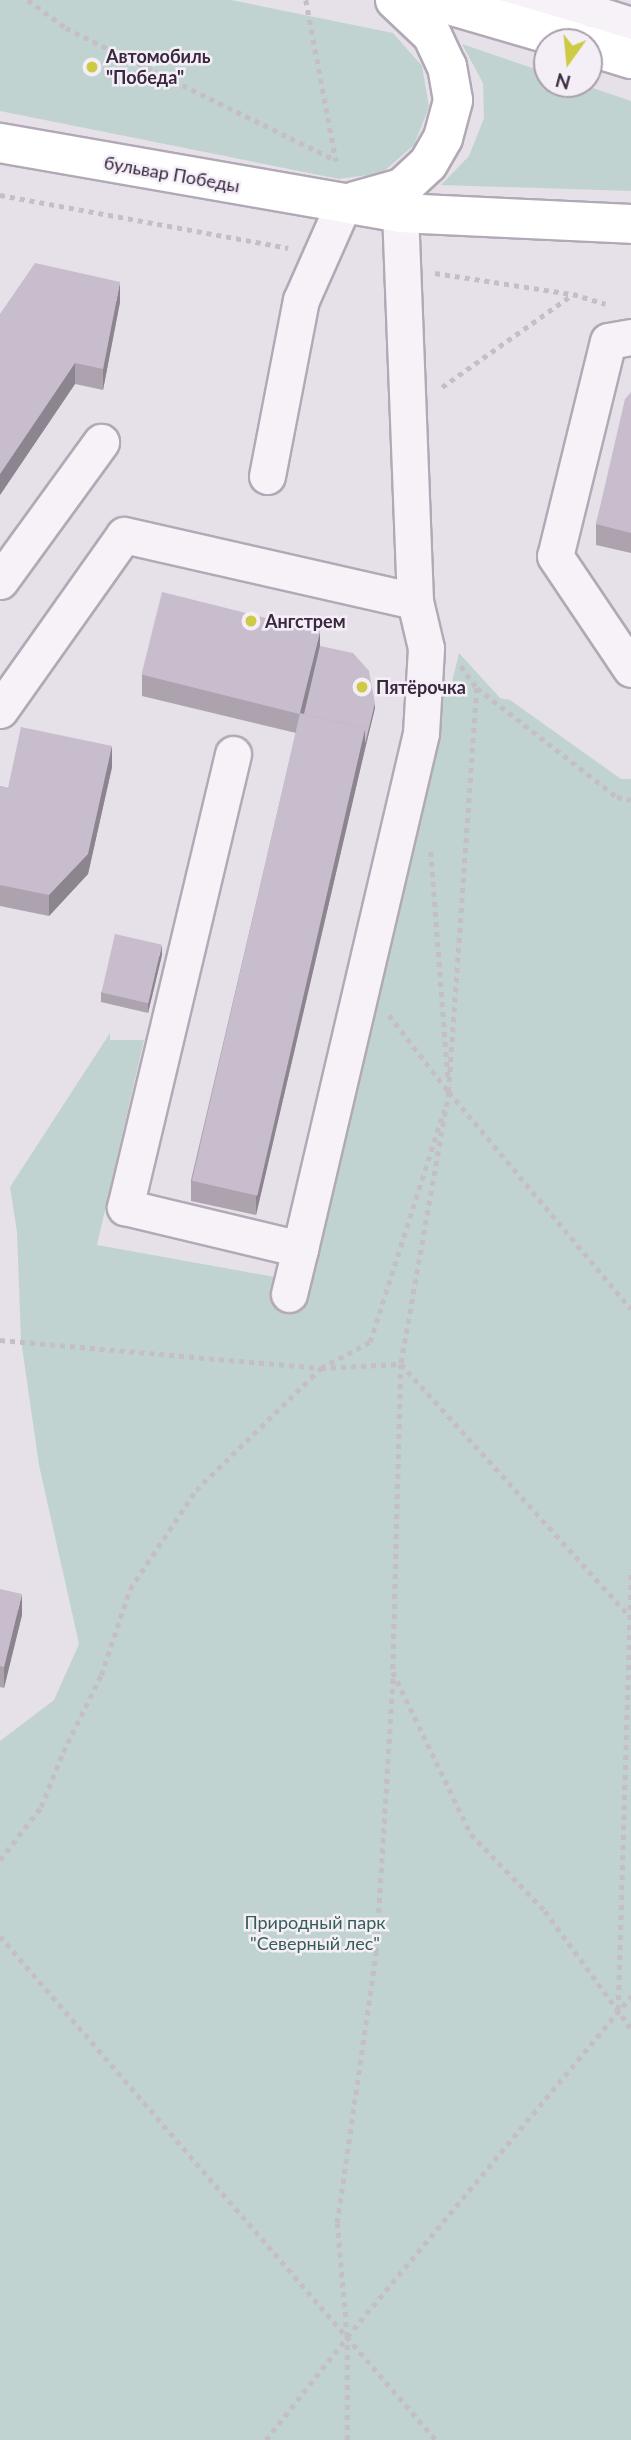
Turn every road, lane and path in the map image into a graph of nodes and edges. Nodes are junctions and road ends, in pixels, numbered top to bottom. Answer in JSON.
{"nodes":[{"id":1,"x":28,"y":0,"type":"edge"},
{"id":2,"x":306,"y":0,"type":"edge"},
{"id":3,"x":395,"y":0,"type":"edge"},
{"id":4,"x":432,"y":0,"type":"edge"},
{"id":5,"x":492,"y":16,"type":"junction"},
{"id":6,"x":631,"y":25,"type":"edge"},
{"id":7,"x":533,"y":29,"type":"edge"},
{"id":8,"x":603,"y":50,"type":"edge"},
{"id":9,"x":631,"y":59,"type":"edge"},
{"id":10,"x":0,"y":142,"type":"edge"},
{"id":11,"x":335,"y":160,"type":"junction"},
{"id":12,"x":343,"y":205,"type":"junction"},
{"id":13,"x":400,"y":213,"type":"junction"},
{"id":14,"x":631,"y":224,"type":"edge"},
{"id":15,"x":623,"y":322,"type":"edge"},
{"id":16,"x":436,"y":399,"type":"dead end"},
{"id":17,"x":101,"y":442,"type":"dead end"},
{"id":18,"x":267,"y":476,"type":"dead end"},
{"id":19,"x":0,"y":580,"type":"edge"},
{"id":20,"x":415,"y":601,"type":"junction"},
{"id":21,"x":454,"y":656,"type":"dead end"},
{"id":22,"x":631,"y":668,"type":"edge"},
{"id":23,"x":477,"y":688,"type":"junction"},
{"id":24,"x":0,"y":710,"type":"edge"},
{"id":25,"x":233,"y":754,"type":"dead end"},
{"id":26,"x":631,"y":800,"type":"edge"},
{"id":27,"x":430,"y":843,"type":"dead end"},
{"id":28,"x":363,"y":981,"type":"junction"},
{"id":29,"x":449,"y":1092,"type":"junction"},
{"id":30,"x":300,"y":1249,"type":"junction"},
{"id":31,"x":289,"y":1294,"type":"dead end"},
{"id":32,"x":631,"y":1309,"type":"edge"},
{"id":33,"x":0,"y":1340,"type":"edge"},
{"id":34,"x":401,"y":1364,"type":"junction"},
{"id":35,"x":321,"y":1368,"type":"junction"},
{"id":36,"x":631,"y":1569,"type":"edge"},
{"id":37,"x":630,"y":1617,"type":"edge"},
{"id":38,"x":393,"y":1672,"type":"junction"},
{"id":39,"x":0,"y":1860,"type":"edge"},
{"id":40,"x":0,"y":1936,"type":"edge"},
{"id":41,"x":631,"y":1996,"type":"edge"},
{"id":42,"x":618,"y":2011,"type":"junction"},
{"id":43,"x":631,"y":2028,"type":"edge"},
{"id":44,"x":347,"y":2337,"type":"junction"},
{"id":45,"x":266,"y":2440,"type":"edge"},
{"id":46,"x":347,"y":2440,"type":"edge"},
{"id":47,"x":436,"y":2440,"type":"edge"}],
"edges":[{"from":1,"to":11,"type":"path"},
{"from":2,"to":11,"type":"path"},
{"from":3,"to":12,"type":"main road","name":"бульвар Победы"},
{"from":4,"to":5,"type":"main road"},
{"from":5,"to":6,"type":"lane"},
{"from":5,"to":7,"type":"main road"},
{"from":8,"to":9,"type":"main road"},
{"from":10,"to":12,"type":"main road","name":"бульвар Победы"},
{"from":11,"to":12,"type":"path"},
{"from":12,"to":13,"type":"main road","name":"бульвар Победы"},
{"from":12,"to":18,"type":"lane"},
{"from":13,"to":14,"type":"main road","name":"бульвар Победы"},
{"from":13,"to":20,"type":"lane"},
{"from":15,"to":16,"type":"path"},
{"from":15,"to":22,"type":"lane"},
{"from":17,"to":19,"type":"lane"},
{"from":20,"to":24,"type":"lane"},
{"from":20,"to":28,"type":"lane"},
{"from":21,"to":23,"type":"path"},
{"from":23,"to":26,"type":"path"},
{"from":23,"to":29,"type":"path"},
{"from":25,"to":30,"type":"lane"},
{"from":27,"to":29,"type":"path"},
{"from":28,"to":29,"type":"path"},
{"from":28,"to":30,"type":"lane"},
{"from":29,"to":32,"type":"path"},
{"from":29,"to":34,"type":"path"},
{"from":29,"to":35,"type":"path"},
{"from":30,"to":31,"type":"lane"},
{"from":33,"to":35,"type":"path"},
{"from":34,"to":35,"type":"path"},
{"from":34,"to":37,"type":"path"},
{"from":34,"to":38,"type":"path"},
{"from":35,"to":39,"type":"path"},
{"from":36,"to":37,"type":"path"},
{"from":37,"to":42,"type":"path"},
{"from":38,"to":42,"type":"path"},
{"from":38,"to":44,"type":"path"},
{"from":40,"to":44,"type":"path"},
{"from":41,"to":42,"type":"path"},
{"from":42,"to":43,"type":"path"},
{"from":42,"to":44,"type":"path"},
{"from":44,"to":45,"type":"path"},
{"from":44,"to":46,"type":"path"},
{"from":44,"to":47,"type":"path"}]}
